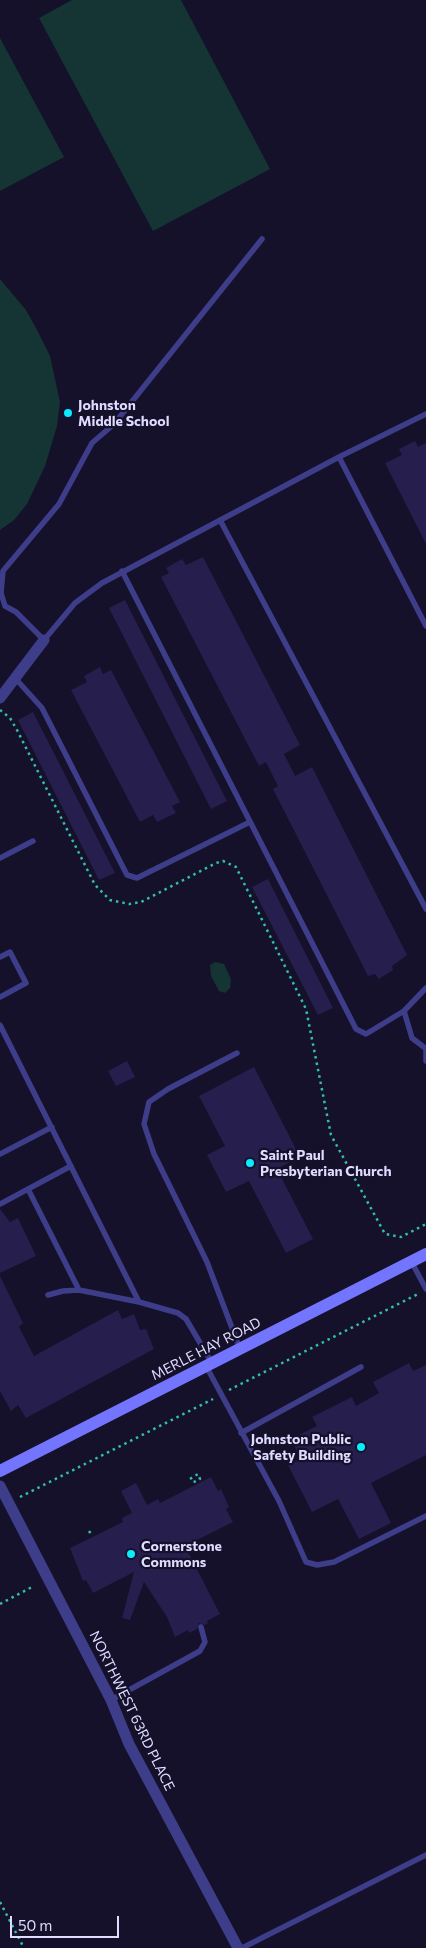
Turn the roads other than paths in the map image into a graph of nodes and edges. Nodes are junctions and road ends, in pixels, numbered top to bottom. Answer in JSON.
{"nodes":[{"id":1,"x":262,"y":239,"type":"dead end"},
{"id":2,"x":426,"y":414,"type":"edge"},
{"id":3,"x":339,"y":457,"type":"junction"},
{"id":4,"x":220,"y":520,"type":"junction"},
{"id":5,"x":122,"y":572,"type":"junction"},
{"id":6,"x":426,"y":626,"type":"edge"},
{"id":7,"x":44,"y":640,"type":"junction"},
{"id":8,"x":15,"y":678,"type":"junction"},
{"id":9,"x":0,"y":698,"type":"edge"},
{"id":10,"x":250,"y":822,"type":"junction"},
{"id":11,"x":34,"y":841,"type":"dead end"},
{"id":12,"x":0,"y":858,"type":"edge"},
{"id":13,"x":426,"y":909,"type":"edge"},
{"id":14,"x":0,"y":957,"type":"edge"},
{"id":15,"x":426,"y":988,"type":"edge"},
{"id":16,"x":0,"y":997,"type":"edge"},
{"id":17,"x":404,"y":1011,"type":"junction"},
{"id":18,"x":0,"y":1025,"type":"edge"},
{"id":19,"x":426,"y":1048,"type":"edge"},
{"id":20,"x":236,"y":1053,"type":"dead end"},
{"id":21,"x":426,"y":1061,"type":"edge"},
{"id":22,"x":52,"y":1127,"type":"junction"},
{"id":23,"x":0,"y":1154,"type":"edge"},
{"id":24,"x":71,"y":1166,"type":"junction"},
{"id":25,"x":28,"y":1189,"type":"junction"},
{"id":26,"x":0,"y":1204,"type":"edge"},
{"id":27,"x":426,"y":1254,"type":"edge"},
{"id":28,"x":411,"y":1261,"type":"junction"},
{"id":29,"x":426,"y":1289,"type":"edge"},
{"id":30,"x":79,"y":1290,"type":"junction"},
{"id":31,"x":48,"y":1295,"type":"dead end"},
{"id":32,"x":139,"y":1302,"type":"junction"},
{"id":33,"x":240,"y":1349,"type":"junction"},
{"id":34,"x":209,"y":1365,"type":"junction"},
{"id":35,"x":361,"y":1367,"type":"dead end"},
{"id":36,"x":241,"y":1433,"type":"junction"},
{"id":37,"x":0,"y":1471,"type":"edge"},
{"id":38,"x":0,"y":1486,"type":"edge"},
{"id":39,"x":426,"y":1516,"type":"edge"},
{"id":40,"x":201,"y":1627,"type":"dead end"},
{"id":41,"x":111,"y":1700,"type":"junction"},
{"id":42,"x":426,"y":1854,"type":"edge"},
{"id":43,"x":238,"y":1948,"type":"edge"},
{"id":44,"x":242,"y":1948,"type":"edge"}],
"edges":[{"from":1,"to":7,"type":"lane"},
{"from":2,"to":3,"type":"lane"},
{"from":3,"to":4,"type":"lane"},
{"from":3,"to":6,"type":"lane"},
{"from":4,"to":5,"type":"lane"},
{"from":4,"to":13,"type":"lane"},
{"from":5,"to":7,"type":"lane"},
{"from":5,"to":10,"type":"lane"},
{"from":7,"to":8,"type":"street"},
{"from":8,"to":9,"type":"street"},
{"from":8,"to":10,"type":"lane"},
{"from":10,"to":17,"type":"lane"},
{"from":11,"to":12,"type":"lane"},
{"from":14,"to":16,"type":"lane"},
{"from":15,"to":17,"type":"lane"},
{"from":17,"to":19,"type":"lane"},
{"from":18,"to":22,"type":"lane"},
{"from":19,"to":21,"type":"lane"},
{"from":20,"to":33,"type":"lane"},
{"from":22,"to":23,"type":"lane"},
{"from":22,"to":24,"type":"lane"},
{"from":24,"to":25,"type":"lane"},
{"from":24,"to":32,"type":"lane"},
{"from":25,"to":26,"type":"lane"},
{"from":25,"to":30,"type":"lane"},
{"from":27,"to":28,"type":"main road","name":"MERLE HAY ROAD"},
{"from":28,"to":29,"type":"lane"},
{"from":28,"to":33,"type":"main road","name":"MERLE HAY ROAD"},
{"from":30,"to":31,"type":"lane"},
{"from":30,"to":32,"type":"lane"},
{"from":32,"to":34,"type":"lane"},
{"from":33,"to":34,"type":"main road","name":"MERLE HAY ROAD"},
{"from":34,"to":36,"type":"lane"},
{"from":34,"to":37,"type":"main road","name":"MERLE HAY ROAD"},
{"from":35,"to":36,"type":"lane"},
{"from":36,"to":39,"type":"lane"},
{"from":38,"to":41,"type":"street","name":"NORTHWEST 63RD PLACE"},
{"from":40,"to":41,"type":"lane"},
{"from":41,"to":43,"type":"street","name":"NORTHWEST 63RD PLACE"},
{"from":42,"to":44,"type":"lane"}]}
